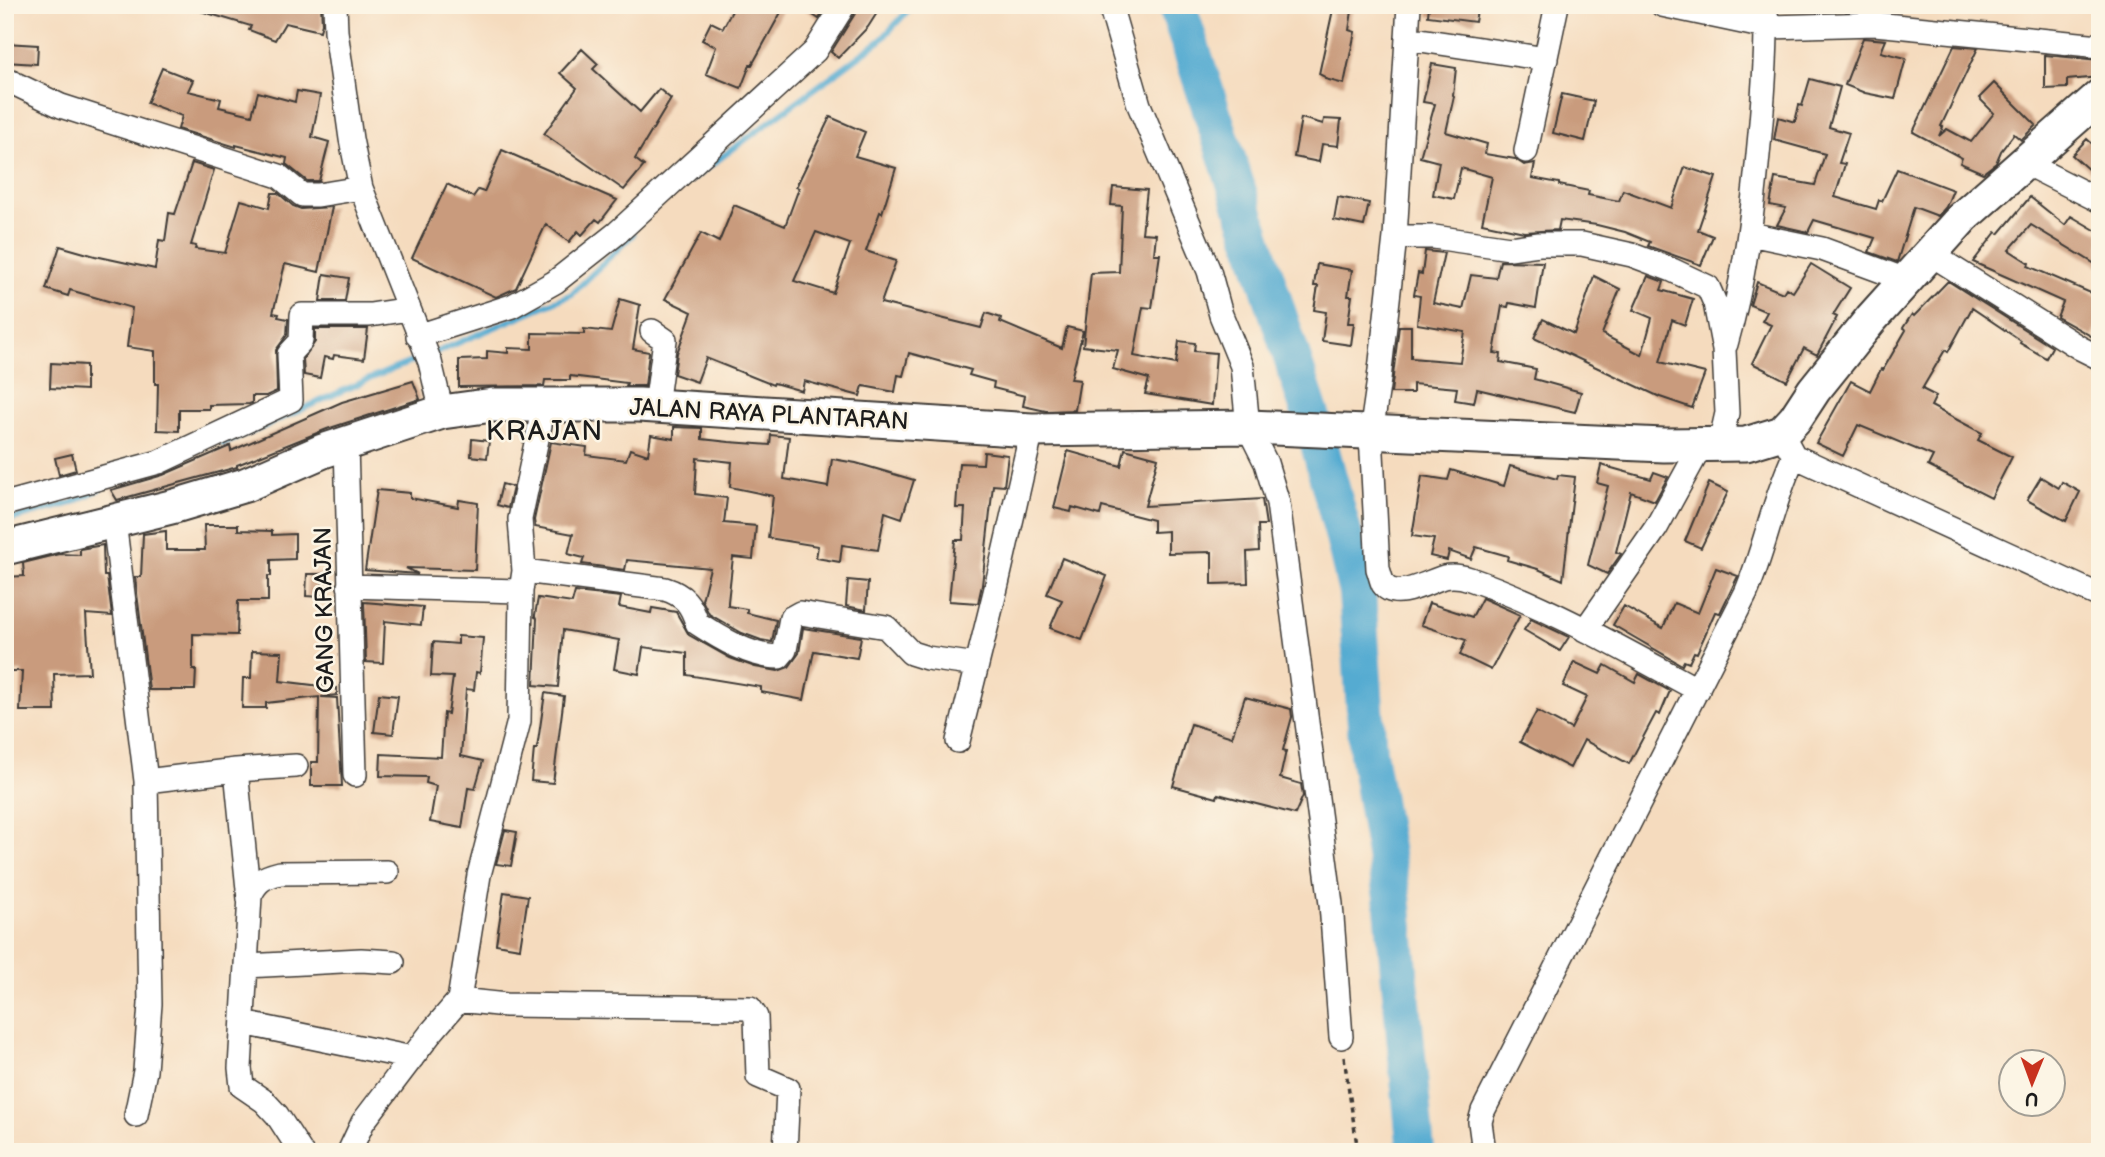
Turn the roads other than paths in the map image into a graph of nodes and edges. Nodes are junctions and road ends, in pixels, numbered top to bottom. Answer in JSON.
{"nodes":[{"id":1,"x":335,"y":5,"type":"edge"},
{"id":2,"x":844,"y":5,"type":"edge"},
{"id":3,"x":1110,"y":5,"type":"edge"},
{"id":4,"x":1409,"y":5,"type":"edge"},
{"id":5,"x":1558,"y":5,"type":"edge"},
{"id":6,"x":1662,"y":5,"type":"edge"},
{"id":7,"x":1766,"y":16,"type":"edge"},
{"id":8,"x":1408,"y":38,"type":"junction"},
{"id":9,"x":2100,"y":46,"type":"edge"},
{"id":10,"x":1546,"y":59,"type":"junction"},
{"id":11,"x":5,"y":79,"type":"edge"},
{"id":12,"x":2100,"y":96,"type":"edge"},
{"id":13,"x":1527,"y":151,"type":"dead end"},
{"id":14,"x":2025,"y":163,"type":"junction"},
{"id":15,"x":361,"y":188,"type":"junction"},
{"id":16,"x":2100,"y":201,"type":"edge"},
{"id":17,"x":1750,"y":234,"type":"junction"},
{"id":18,"x":1395,"y":237,"type":"junction"},
{"id":19,"x":1929,"y":253,"type":"junction"},
{"id":20,"x":1906,"y":280,"type":"junction"},
{"id":21,"x":409,"y":309,"type":"junction"},
{"id":22,"x":652,"y":331,"type":"dead end"},
{"id":23,"x":424,"y":347,"type":"junction"},
{"id":24,"x":1724,"y":350,"type":"junction"},
{"id":25,"x":2100,"y":358,"type":"edge"},
{"id":26,"x":544,"y":406,"type":"junction"},
{"id":27,"x":656,"y":406,"type":"junction"},
{"id":28,"x":442,"y":412,"type":"junction"},
{"id":29,"x":1254,"y":427,"type":"junction"},
{"id":30,"x":1032,"y":430,"type":"junction"},
{"id":31,"x":1363,"y":433,"type":"junction"},
{"id":32,"x":346,"y":444,"type":"junction"},
{"id":33,"x":1711,"y":444,"type":"junction"},
{"id":34,"x":1788,"y":445,"type":"junction"},
{"id":35,"x":5,"y":504,"type":"edge"},
{"id":36,"x":114,"y":521,"type":"junction"},
{"id":37,"x":5,"y":548,"type":"edge"},
{"id":38,"x":522,"y":581,"type":"junction"},
{"id":39,"x":349,"y":586,"type":"junction"},
{"id":40,"x":2100,"y":596,"type":"edge"},
{"id":41,"x":1585,"y":630,"type":"junction"},
{"id":42,"x":977,"y":665,"type":"junction"},
{"id":43,"x":1698,"y":690,"type":"junction"},
{"id":44,"x":958,"y":741,"type":"dead end"},
{"id":45,"x":296,"y":766,"type":"dead end"},
{"id":46,"x":236,"y":770,"type":"junction"},
{"id":47,"x":355,"y":775,"type":"dead end"},
{"id":48,"x":146,"y":781,"type":"junction"},
{"id":49,"x":387,"y":872,"type":"dead end"},
{"id":50,"x":249,"y":902,"type":"junction"},
{"id":51,"x":393,"y":962,"type":"dead end"},
{"id":52,"x":246,"y":966,"type":"junction"},
{"id":53,"x":459,"y":1000,"type":"junction"},
{"id":54,"x":243,"y":1023,"type":"junction"},
{"id":55,"x":1341,"y":1037,"type":"road end"},
{"id":56,"x":412,"y":1058,"type":"junction"},
{"id":57,"x":136,"y":1115,"type":"dead end"},
{"id":58,"x":301,"y":1152,"type":"edge"},
{"id":59,"x":349,"y":1152,"type":"edge"},
{"id":60,"x":785,"y":1152,"type":"edge"},
{"id":61,"x":1484,"y":1152,"type":"edge"}],
"edges":[{"from":1,"to":15,"type":"street"},
{"from":2,"to":23,"type":"street"},
{"from":3,"to":29,"type":"street"},
{"from":4,"to":8,"type":"street"},
{"from":5,"to":10,"type":"street"},
{"from":6,"to":7,"type":"street"},
{"from":7,"to":9,"type":"street"},
{"from":7,"to":17,"type":"street"},
{"from":8,"to":10,"type":"street"},
{"from":8,"to":18,"type":"street"},
{"from":10,"to":13,"type":"street"},
{"from":11,"to":15,"type":"street"},
{"from":12,"to":14,"type":"main road"},
{"from":14,"to":16,"type":"street"},
{"from":14,"to":19,"type":"main road"},
{"from":15,"to":21,"type":"street"},
{"from":17,"to":20,"type":"street"},
{"from":17,"to":24,"type":"street"},
{"from":18,"to":24,"type":"street"},
{"from":18,"to":31,"type":"street"},
{"from":19,"to":20,"type":"main road"},
{"from":19,"to":25,"type":"street"},
{"from":20,"to":34,"type":"main road"},
{"from":21,"to":23,"type":"street"},
{"from":21,"to":35,"type":"street"},
{"from":22,"to":27,"type":"street"},
{"from":23,"to":28,"type":"street"},
{"from":24,"to":33,"type":"street"},
{"from":26,"to":27,"type":"main road","name":"JALAN RAYA PLANTARAN"},
{"from":26,"to":28,"type":"main road","name":"JALAN RAYA PLANTARAN"},
{"from":26,"to":38,"type":"street"},
{"from":27,"to":30,"type":"main road","name":"JALAN RAYA PLANTARAN"},
{"from":28,"to":32,"type":"main road","name":"JALAN RAYA PLANTARAN"},
{"from":29,"to":30,"type":"main road","name":"JALAN RAYA PLANTARAN"},
{"from":29,"to":31,"type":"main road","name":"JALAN RAYA PLANTARAN"},
{"from":29,"to":55,"type":"street"},
{"from":30,"to":42,"type":"street"},
{"from":31,"to":33,"type":"main road","name":"JALAN RAYA PLANTARAN"},
{"from":31,"to":41,"type":"street"},
{"from":32,"to":36,"type":"main road","name":"JALAN RAYA PLANTARAN"},
{"from":32,"to":39,"type":"street","name":"GANG KRAJAN"},
{"from":33,"to":34,"type":"main road","name":"JALAN RAYA PLANTARAN"},
{"from":33,"to":41,"type":"street"},
{"from":34,"to":40,"type":"street"},
{"from":34,"to":43,"type":"street"},
{"from":36,"to":37,"type":"main road","name":"JALAN RAYA PLANTARAN"},
{"from":36,"to":48,"type":"street"},
{"from":38,"to":39,"type":"street"},
{"from":38,"to":42,"type":"street"},
{"from":38,"to":53,"type":"street"},
{"from":39,"to":47,"type":"street","name":"GANG KRAJAN"},
{"from":41,"to":43,"type":"street"},
{"from":42,"to":44,"type":"street"},
{"from":43,"to":61,"type":"street"},
{"from":45,"to":46,"type":"street"},
{"from":46,"to":48,"type":"street"},
{"from":46,"to":50,"type":"street"},
{"from":48,"to":57,"type":"street"},
{"from":49,"to":50,"type":"street"},
{"from":50,"to":52,"type":"street"},
{"from":51,"to":52,"type":"street"},
{"from":52,"to":54,"type":"street"},
{"from":53,"to":56,"type":"street"},
{"from":53,"to":60,"type":"street"},
{"from":54,"to":56,"type":"street"},
{"from":54,"to":58,"type":"street"},
{"from":56,"to":59,"type":"street"}]}
